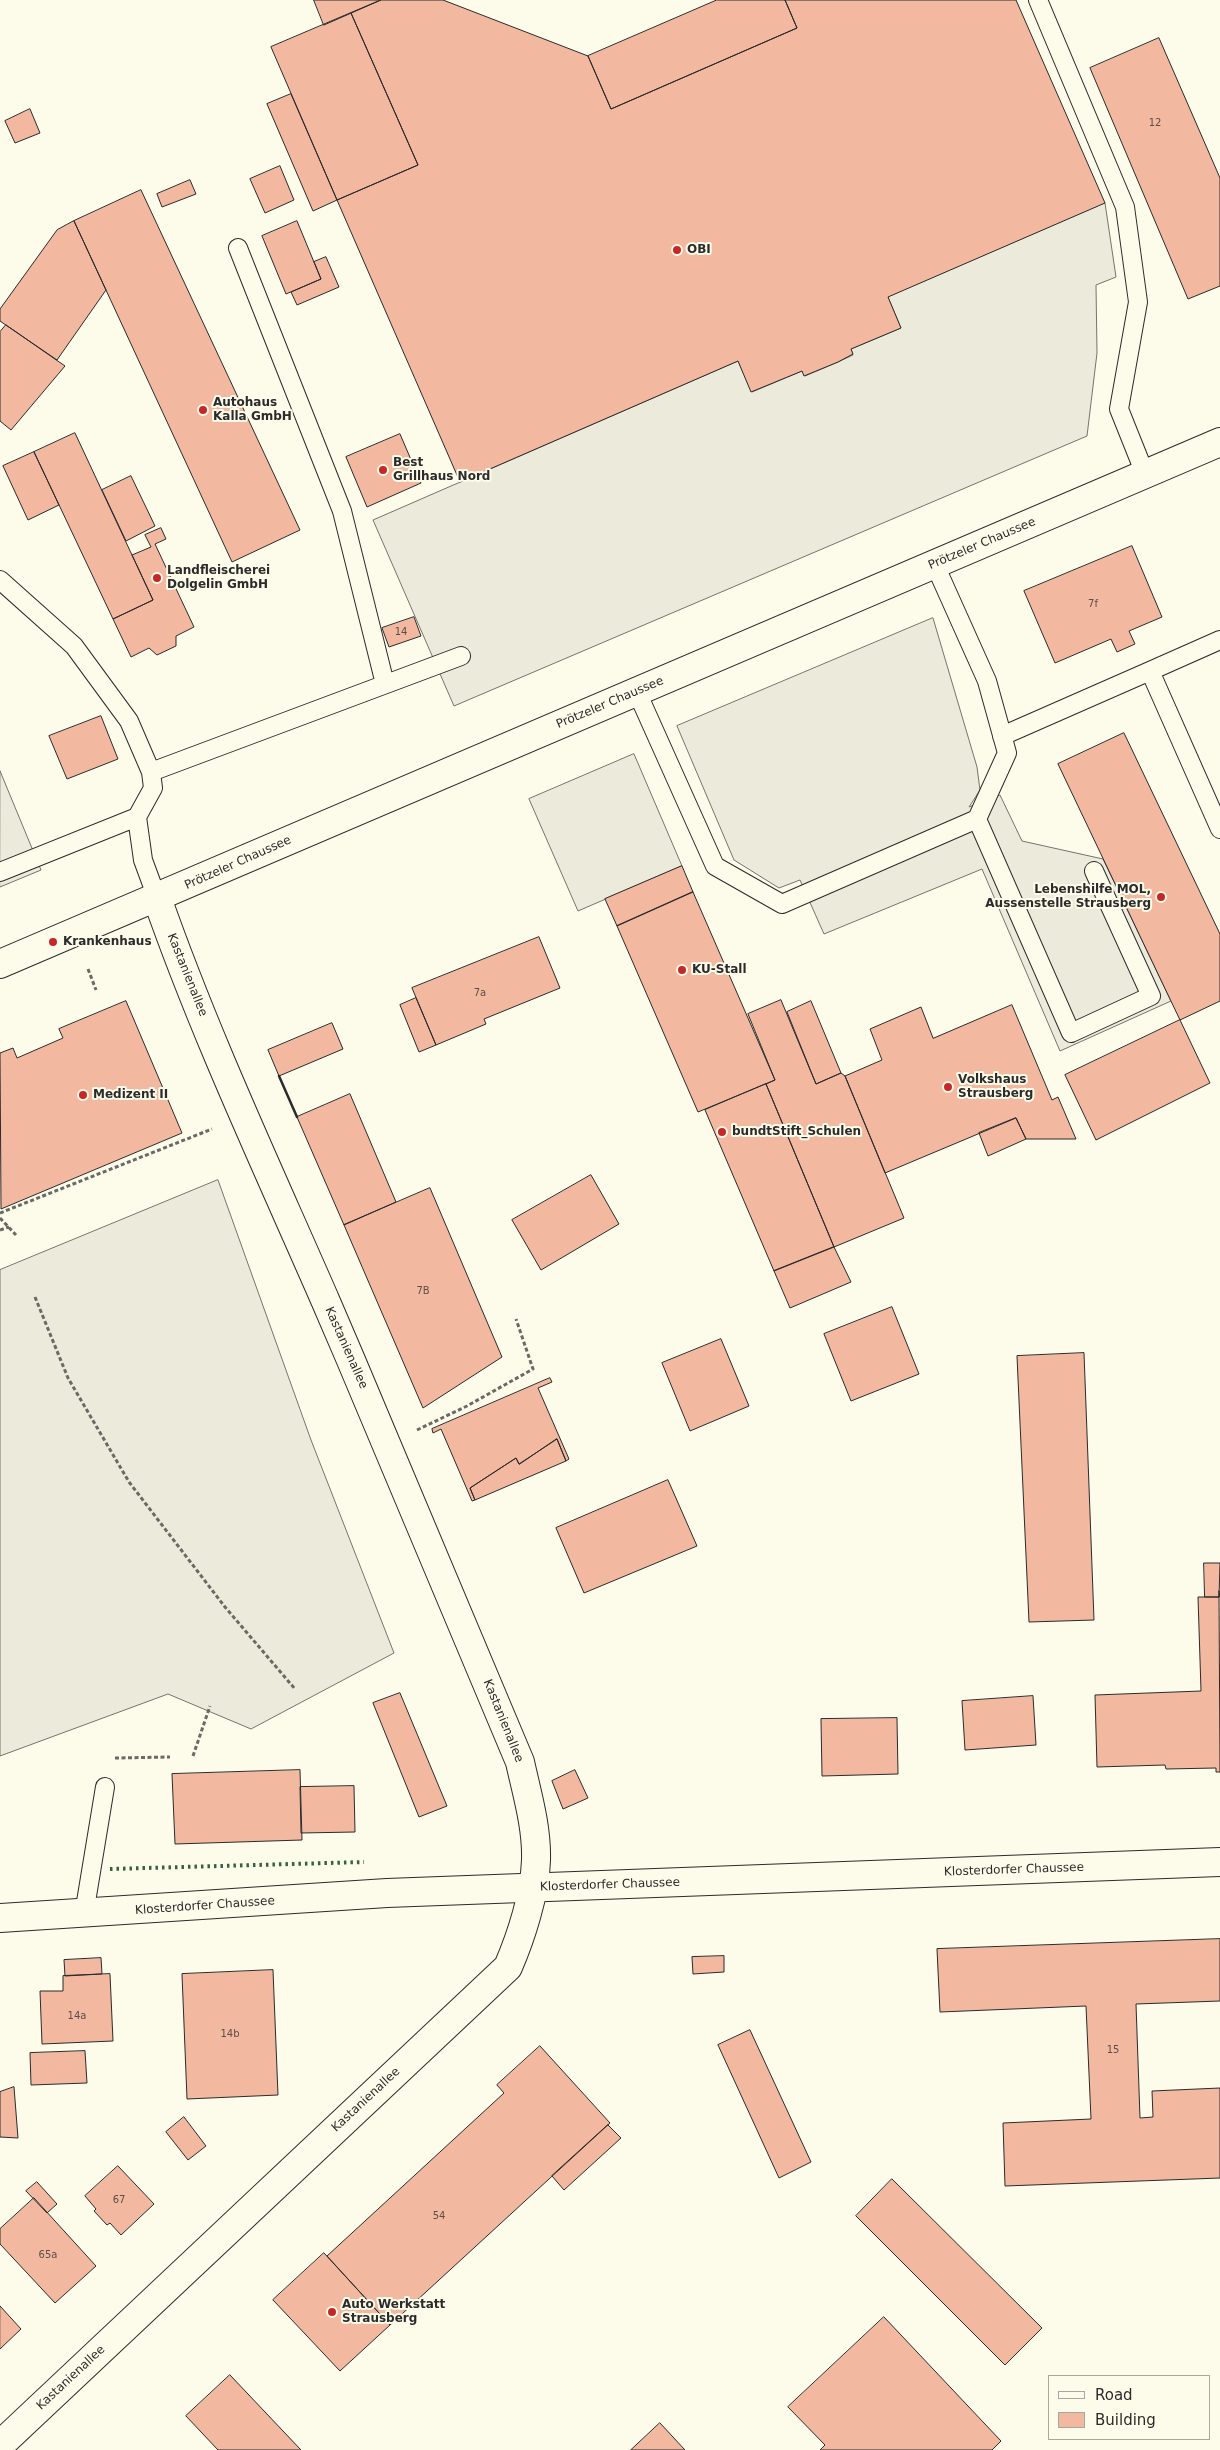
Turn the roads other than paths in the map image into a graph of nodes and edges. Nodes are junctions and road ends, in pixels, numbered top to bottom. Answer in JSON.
{"nodes":[{"id":1,"x":1038,"y":0,"type":"edge"},
{"id":2,"x":238,"y":248,"type":"dead end"},
{"id":3,"x":1220,"y":442,"type":"edge"},
{"id":4,"x":1145,"y":474,"type":"junction"},
{"id":5,"x":934,"y":565,"type":"junction"},
{"id":6,"x":0,"y":580,"type":"edge"},
{"id":7,"x":1220,"y":640,"type":"edge"},
{"id":8,"x":461,"y":656,"type":"dead end"},
{"id":9,"x":1150,"y":671,"type":"junction"},
{"id":10,"x":385,"y":684,"type":"junction"},
{"id":11,"x":637,"y":692,"type":"junction"},
{"id":12,"x":1002,"y":736,"type":"junction"},
{"id":13,"x":151,"y":772,"type":"junction"},
{"id":14,"x":137,"y":817,"type":"junction"},
{"id":15,"x":977,"y":819,"type":"junction"},
{"id":16,"x":1220,"y":829,"type":"edge"},
{"id":17,"x":1094,"y":871,"type":"dead end"},
{"id":18,"x":0,"y":872,"type":"edge"},
{"id":19,"x":157,"y":898,"type":"junction"},
{"id":20,"x":0,"y":964,"type":"edge"},
{"id":21,"x":105,"y":1787,"type":"road end"},
{"id":22,"x":1220,"y":1862,"type":"edge"},
{"id":23,"x":532,"y":1888,"type":"junction"},
{"id":24,"x":84,"y":1914,"type":"junction"},
{"id":25,"x":0,"y":1918,"type":"edge"},
{"id":26,"x":0,"y":2445,"type":"edge"}],
"edges":[{"from":1,"to":4,"type":"lane"},
{"from":2,"to":10,"type":"lane"},
{"from":3,"to":4,"type":"street","name":"Prötzeler Chaussee"},
{"from":4,"to":5,"type":"street","name":"Prötzeler Chaussee"},
{"from":5,"to":11,"type":"street","name":"Prötzeler Chaussee"},
{"from":5,"to":12,"type":"lane"},
{"from":6,"to":13,"type":"lane"},
{"from":7,"to":9,"type":"lane"},
{"from":8,"to":10,"type":"lane"},
{"from":9,"to":12,"type":"lane"},
{"from":9,"to":16,"type":"lane"},
{"from":10,"to":13,"type":"lane"},
{"from":11,"to":15,"type":"lane"},
{"from":11,"to":19,"type":"street","name":"Prötzeler Chaussee"},
{"from":12,"to":15,"type":"lane"},
{"from":13,"to":14,"type":"lane"},
{"from":14,"to":18,"type":"lane"},
{"from":14,"to":19,"type":"lane"},
{"from":15,"to":17,"type":"lane"},
{"from":19,"to":20,"type":"street","name":"Prötzeler Chaussee"},
{"from":19,"to":23,"type":"street","name":"Kastanienallee"},
{"from":21,"to":24,"type":"lane"},
{"from":22,"to":23,"type":"street","name":"Klosterdorfer Chaussee"},
{"from":23,"to":24,"type":"street","name":"Klosterdorfer Chaussee"},
{"from":23,"to":26,"type":"street","name":"Kastanienallee"},
{"from":24,"to":25,"type":"street","name":"Klosterdorfer Chaussee"}]}
